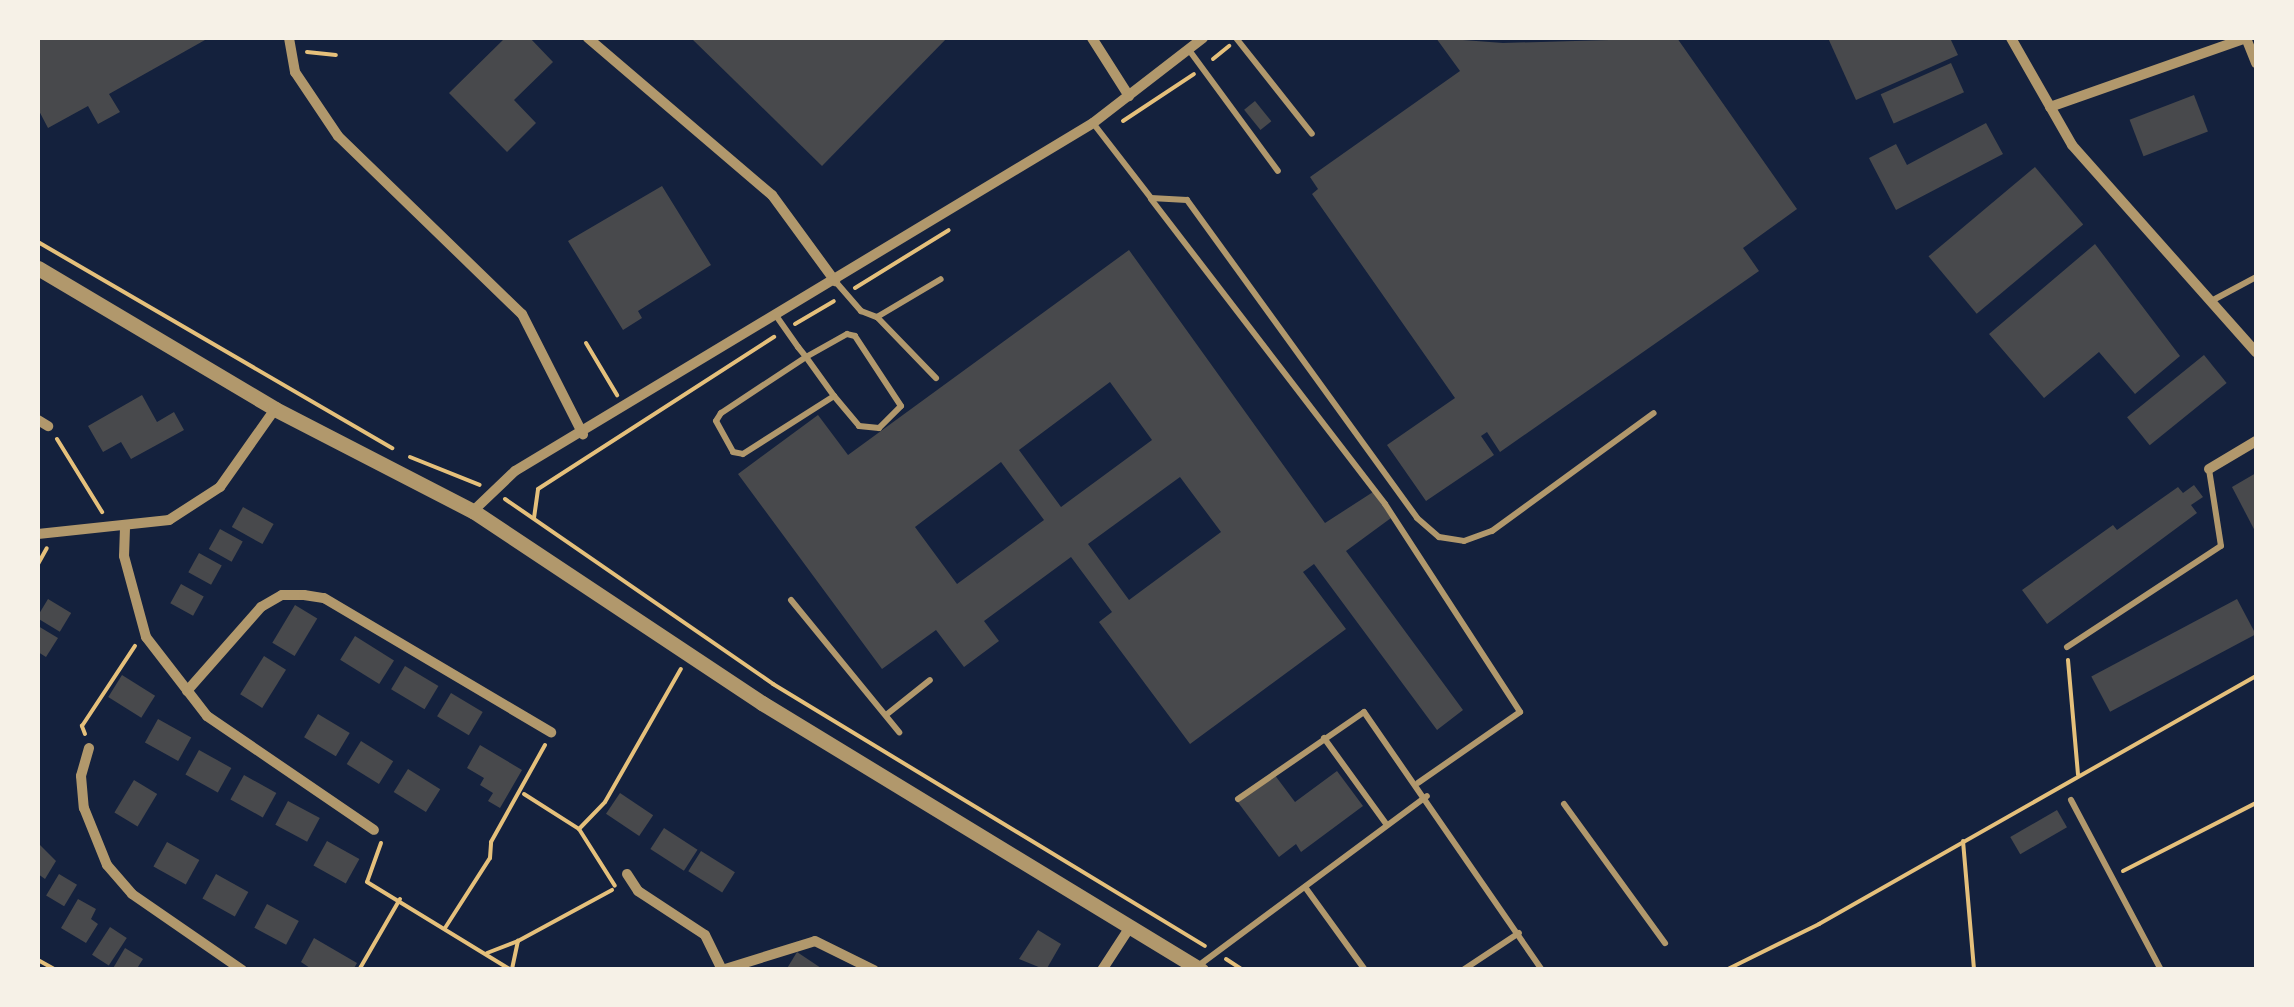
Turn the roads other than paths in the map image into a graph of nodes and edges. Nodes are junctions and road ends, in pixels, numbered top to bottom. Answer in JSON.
{"nodes":[{"id":1,"x":290,"y":38,"type":"edge"},
{"id":2,"x":588,"y":38,"type":"edge"},
{"id":3,"x":1092,"y":38,"type":"edge"},
{"id":4,"x":1203,"y":38,"type":"edge"},
{"id":5,"x":1236,"y":38,"type":"edge"},
{"id":6,"x":2012,"y":38,"type":"edge"},
{"id":7,"x":2246,"y":38,"type":"edge"},
{"id":8,"x":1188,"y":50,"type":"junction"},
{"id":9,"x":2256,"y":63,"type":"edge"},
{"id":10,"x":1129,"y":96,"type":"junction"},
{"id":11,"x":2050,"y":107,"type":"junction"},
{"id":12,"x":1093,"y":123,"type":"junction"},
{"id":13,"x":1312,"y":134,"type":"dead end"},
{"id":14,"x":1278,"y":171,"type":"dead end"},
{"id":15,"x":1150,"y":198,"type":"junction"},
{"id":16,"x":38,"y":268,"type":"edge"},
{"id":17,"x":2256,"y":277,"type":"edge"},
{"id":18,"x":941,"y":279,"type":"dead end"},
{"id":19,"x":835,"y":281,"type":"junction"},
{"id":20,"x":2215,"y":299,"type":"junction"},
{"id":21,"x":777,"y":317,"type":"junction"},
{"id":22,"x":876,"y":317,"type":"junction"},
{"id":23,"x":2256,"y":352,"type":"edge"},
{"id":24,"x":806,"y":358,"type":"junction"},
{"id":25,"x":936,"y":378,"type":"dead end"},
{"id":26,"x":834,"y":396,"type":"junction"},
{"id":27,"x":275,"y":410,"type":"junction"},
{"id":28,"x":1654,"y":413,"type":"dead end"},
{"id":29,"x":583,"y":434,"type":"junction"},
{"id":30,"x":2256,"y":441,"type":"edge"},
{"id":31,"x":2208,"y":470,"type":"joint"},
{"id":32,"x":473,"y":511,"type":"junction"},
{"id":33,"x":119,"y":528,"type":"junction"},
{"id":34,"x":38,"y":534,"type":"edge"},
{"id":35,"x":792,"y":600,"type":"dead end"},
{"id":36,"x":2067,"y":647,"type":"road end"},
{"id":37,"x":930,"y":680,"type":"dead end"},
{"id":38,"x":187,"y":690,"type":"junction"},
{"id":39,"x":886,"y":715,"type":"junction"},
{"id":40,"x":551,"y":732,"type":"road end"},
{"id":41,"x":899,"y":732,"type":"dead end"},
{"id":42,"x":1324,"y":738,"type":"junction"},
{"id":43,"x":89,"y":748,"type":"road end"},
{"id":44,"x":1418,"y":784,"type":"junction"},
{"id":45,"x":1427,"y":796,"type":"junction"},
{"id":46,"x":1238,"y":799,"type":"dead end"},
{"id":47,"x":2070,"y":800,"type":"dead end"},
{"id":48,"x":1564,"y":804,"type":"dead end"},
{"id":49,"x":1387,"y":825,"type":"junction"},
{"id":50,"x":374,"y":830,"type":"road end"},
{"id":51,"x":627,"y":874,"type":"road end"},
{"id":52,"x":1305,"y":886,"type":"junction"},
{"id":53,"x":1130,"y":927,"type":"junction"},
{"id":54,"x":1520,"y":933,"type":"junction"},
{"id":55,"x":1666,"y":943,"type":"dead end"},
{"id":56,"x":1199,"y":968,"type":"edge"},
{"id":57,"x":242,"y":970,"type":"edge"},
{"id":58,"x":874,"y":970,"type":"edge"},
{"id":59,"x":1102,"y":970,"type":"edge"},
{"id":60,"x":1365,"y":970,"type":"edge"},
{"id":61,"x":1464,"y":970,"type":"edge"},
{"id":62,"x":1542,"y":970,"type":"edge"},
{"id":63,"x":2161,"y":970,"type":"edge"}],
"edges":[{"from":1,"to":29,"type":"street"},
{"from":2,"to":19,"type":"street"},
{"from":3,"to":10,"type":"street"},
{"from":4,"to":8,"type":"street"},
{"from":5,"to":13,"type":"lane"},
{"from":6,"to":11,"type":"street"},
{"from":7,"to":9,"type":"street"},
{"from":7,"to":11,"type":"street"},
{"from":8,"to":10,"type":"street"},
{"from":8,"to":14,"type":"lane"},
{"from":10,"to":12,"type":"street"},
{"from":11,"to":20,"type":"street"},
{"from":12,"to":15,"type":"lane"},
{"from":12,"to":19,"type":"street"},
{"from":15,"to":28,"type":"lane"},
{"from":15,"to":44,"type":"lane"},
{"from":16,"to":27,"type":"street"},
{"from":17,"to":20,"type":"lane"},
{"from":18,"to":22,"type":"lane"},
{"from":19,"to":21,"type":"street"},
{"from":19,"to":22,"type":"lane"},
{"from":20,"to":23,"type":"street"},
{"from":21,"to":24,"type":"lane"},
{"from":21,"to":29,"type":"street"},
{"from":22,"to":25,"type":"lane"},
{"from":24,"to":26,"type":"lane"},
{"from":24,"to":26,"type":"lane"},
{"from":24,"to":26,"type":"lane"},
{"from":27,"to":32,"type":"street"},
{"from":27,"to":33,"type":"street"},
{"from":29,"to":32,"type":"street"},
{"from":30,"to":31,"type":"street"},
{"from":31,"to":36,"type":"lane"},
{"from":32,"to":53,"type":"street"},
{"from":33,"to":34,"type":"street"},
{"from":33,"to":38,"type":"street"},
{"from":35,"to":39,"type":"lane"},
{"from":37,"to":39,"type":"lane"},
{"from":38,"to":40,"type":"street"},
{"from":38,"to":50,"type":"street"},
{"from":39,"to":41,"type":"lane"},
{"from":42,"to":44,"type":"lane"},
{"from":42,"to":46,"type":"lane"},
{"from":42,"to":49,"type":"lane"},
{"from":43,"to":57,"type":"street"},
{"from":44,"to":45,"type":"lane"},
{"from":45,"to":49,"type":"lane"},
{"from":45,"to":54,"type":"lane"},
{"from":47,"to":63,"type":"lane"},
{"from":48,"to":55,"type":"lane"},
{"from":49,"to":52,"type":"lane"},
{"from":51,"to":58,"type":"street"},
{"from":52,"to":56,"type":"lane"},
{"from":52,"to":60,"type":"lane"},
{"from":53,"to":56,"type":"street"},
{"from":53,"to":59,"type":"street"},
{"from":54,"to":61,"type":"lane"},
{"from":54,"to":62,"type":"lane"}]}
